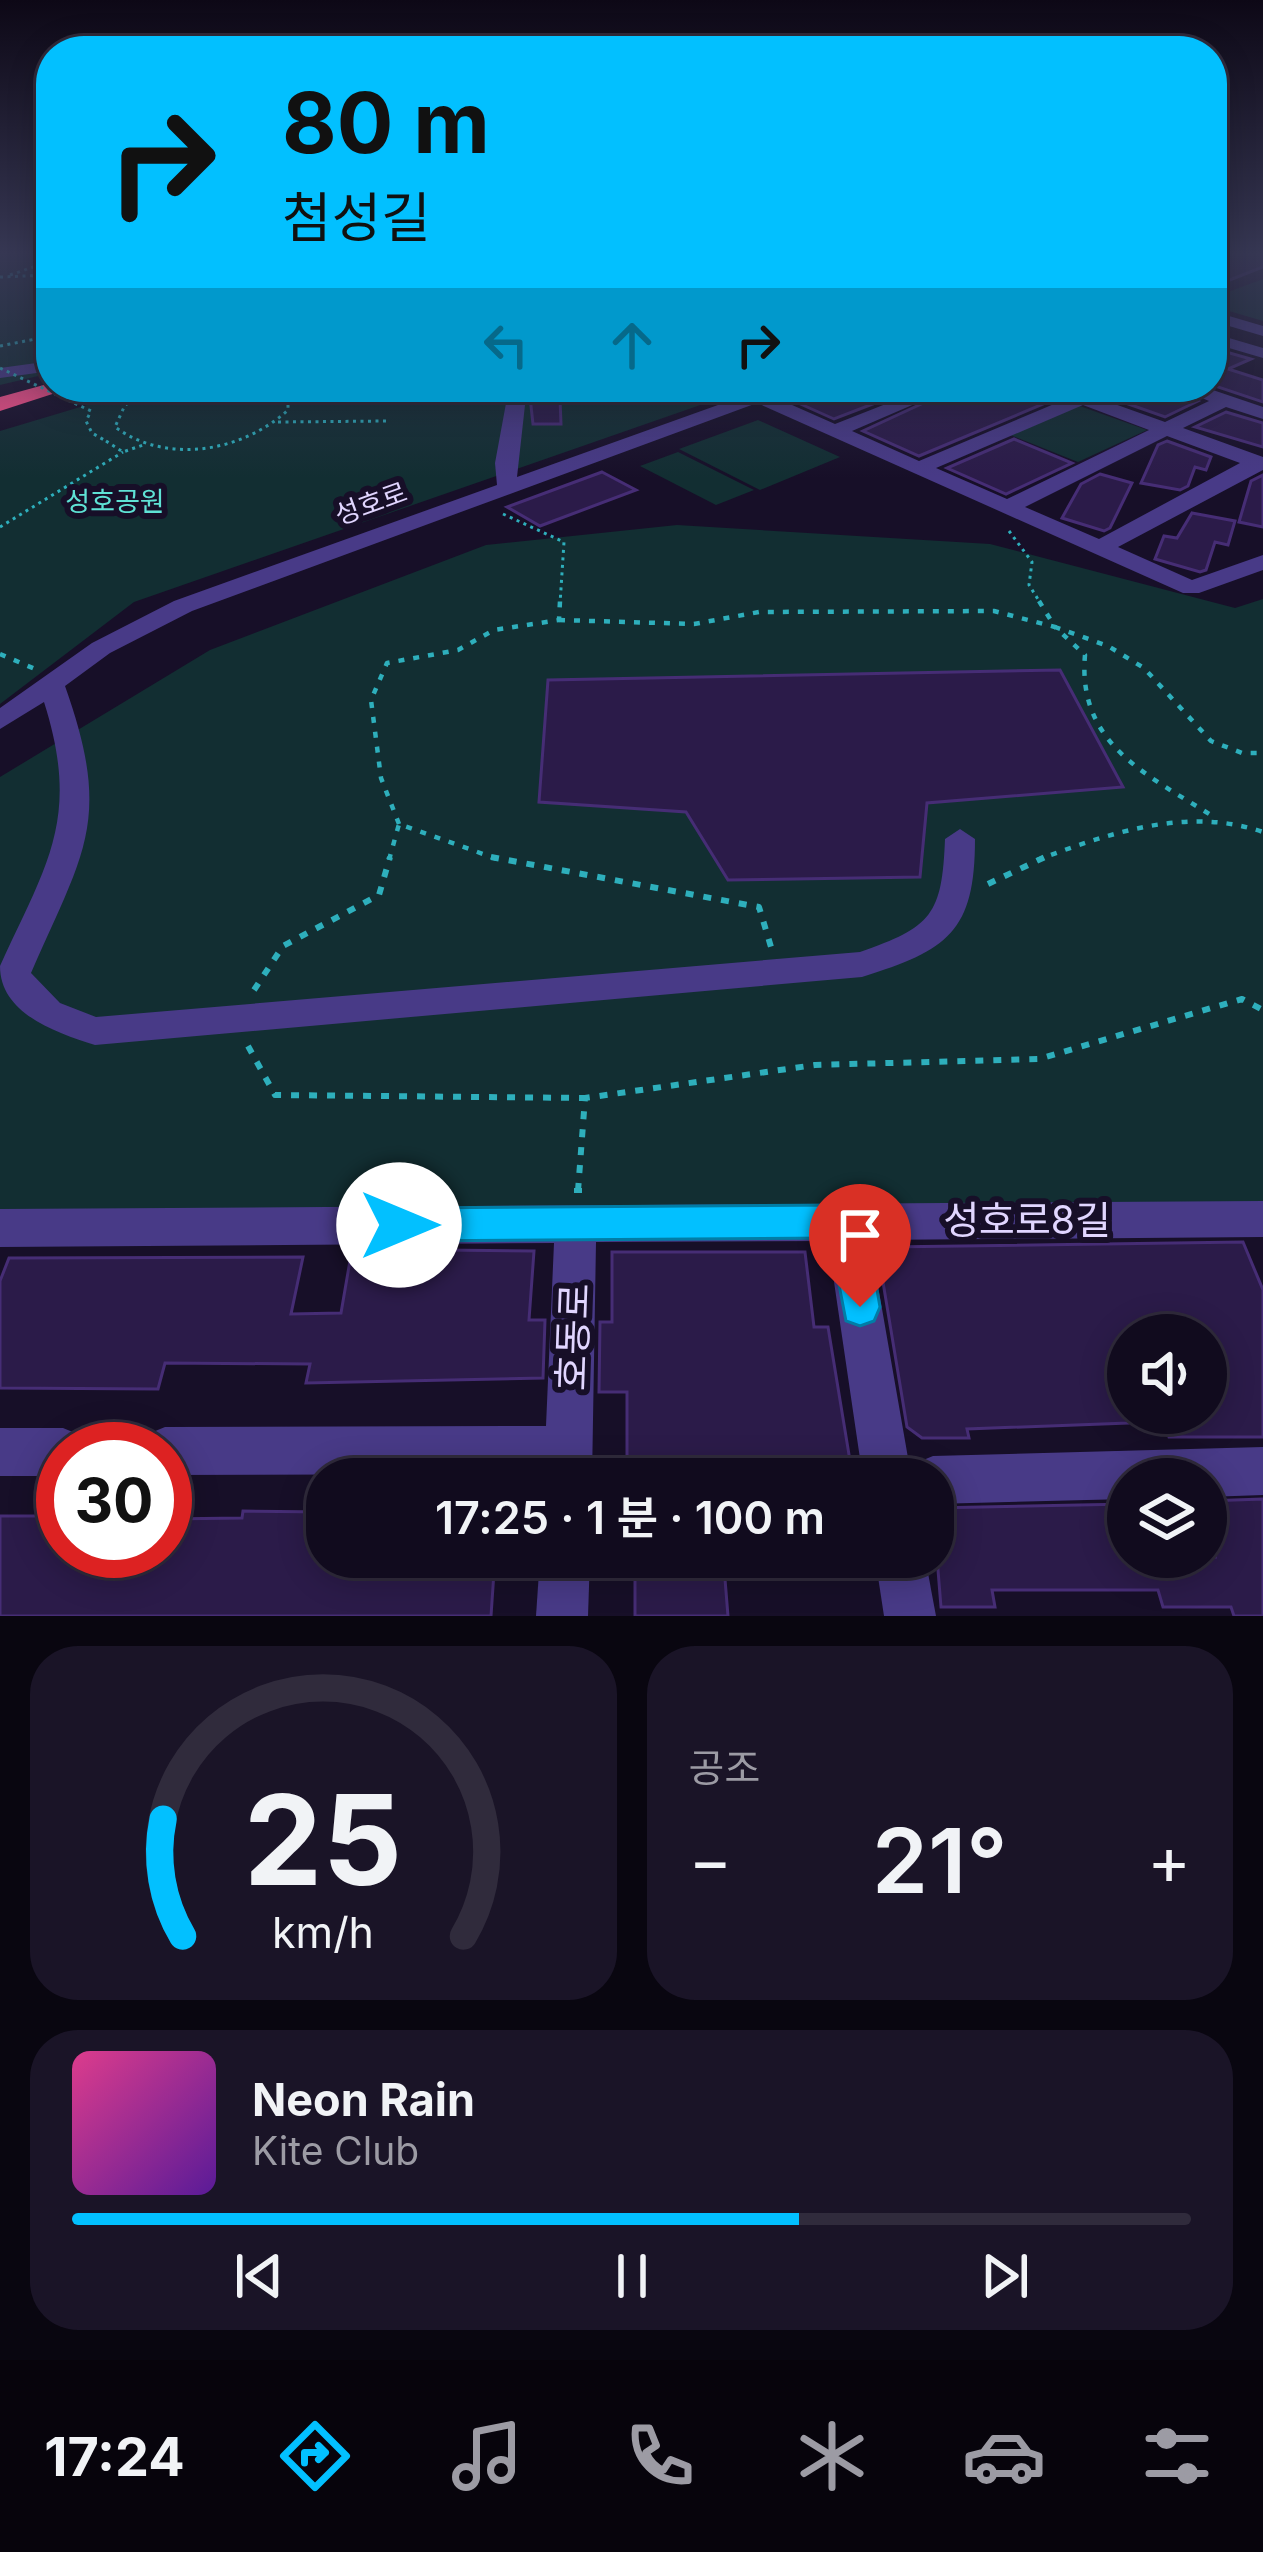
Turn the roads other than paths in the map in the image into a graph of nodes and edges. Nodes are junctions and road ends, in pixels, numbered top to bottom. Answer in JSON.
{"nodes":[{"id":1,"x":1227,"y":342,"type":"edge"},
{"id":2,"x":1263,"y":353,"type":"edge"},
{"id":3,"x":36,"y":369,"type":"edge"},
{"id":4,"x":0,"y":370,"type":"edge"},
{"id":5,"x":36,"y":374,"type":"edge"},
{"id":6,"x":0,"y":387,"type":"edge"},
{"id":7,"x":36,"y":394,"type":"edge"},
{"id":8,"x":1227,"y":397,"type":"edge"},
{"id":9,"x":515,"y":402,"type":"edge"},
{"id":10,"x":744,"y":402,"type":"edge"},
{"id":11,"x":770,"y":402,"type":"edge"},
{"id":12,"x":907,"y":402,"type":"edge"},
{"id":13,"x":1075,"y":402,"type":"edge"},
{"id":14,"x":1090,"y":402,"type":"edge"},
{"id":15,"x":1206,"y":402,"type":"edge"},
{"id":16,"x":0,"y":404,"type":"edge"},
{"id":17,"x":1263,"y":409,"type":"edge"},
{"id":18,"x":1167,"y":429,"type":"junction"},
{"id":19,"x":835,"y":430,"type":"junction"},
{"id":20,"x":1260,"y":463,"type":"edge"},
{"id":21,"x":920,"y":468,"type":"junction"},
{"id":22,"x":508,"y":487,"type":"junction"},
{"id":23,"x":1007,"y":517,"type":"junction"},
{"id":24,"x":1100,"y":548,"type":"junction"},
{"id":25,"x":1263,"y":562,"type":"edge"},
{"id":26,"x":54,"y":681,"type":"junction"},
{"id":27,"x":0,"y":721,"type":"edge"},
{"id":28,"x":960,"y":838,"type":"dead end"},
{"id":29,"x":1263,"y":1219,"type":"edge"},
{"id":30,"x":846,"y":1221,"type":"junction"},
{"id":31,"x":576,"y":1223,"type":"junction"},
{"id":32,"x":0,"y":1228,"type":"edge"},
{"id":33,"x":0,"y":1452,"type":"edge"},
{"id":34,"x":36,"y":1452,"type":"edge"},
{"id":35,"x":192,"y":1452,"type":"edge"},
{"id":36,"x":367,"y":1458,"type":"edge"},
{"id":37,"x":569,"y":1458,"type":"edge"},
{"id":38,"x":884,"y":1458,"type":"edge"},
{"id":39,"x":1263,"y":1471,"type":"edge"},
{"id":40,"x":954,"y":1479,"type":"edge"},
{"id":41,"x":564,"y":1578,"type":"edge"},
{"id":42,"x":904,"y":1578,"type":"edge"},
{"id":43,"x":562,"y":1616,"type":"edge"},
{"id":44,"x":910,"y":1616,"type":"edge"}],
"edges":[{"from":1,"to":2,"type":"street"},
{"from":3,"to":4,"type":"street"},
{"from":5,"to":6,"type":"highway"},
{"from":7,"to":16,"type":"highway"},
{"from":8,"to":17,"type":"street"},
{"from":9,"to":22,"type":"street"},
{"from":10,"to":22,"type":"street","name":"성호로"},
{"from":11,"to":19,"type":"street"},
{"from":12,"to":19,"type":"street"},
{"from":13,"to":21,"type":"street"},
{"from":14,"to":18,"type":"street"},
{"from":15,"to":18,"type":"street"},
{"from":18,"to":20,"type":"street"},
{"from":18,"to":23,"type":"street"},
{"from":19,"to":21,"type":"street"},
{"from":20,"to":24,"type":"street"},
{"from":21,"to":23,"type":"street"},
{"from":22,"to":26,"type":"street","name":"성호로"},
{"from":23,"to":24,"type":"street"},
{"from":24,"to":25,"type":"street"},
{"from":26,"to":27,"type":"street","name":"성호로"},
{"from":26,"to":28,"type":"street"},
{"from":29,"to":30,"type":"street","name":"성호로8길"},
{"from":30,"to":31,"type":"street","name":"성호로8길"},
{"from":30,"to":38,"type":"street"},
{"from":31,"to":32,"type":"street","name":"성호로8길"},
{"from":31,"to":37,"type":"street","name":"호동로"},
{"from":33,"to":34,"type":"street"},
{"from":35,"to":36,"type":"street","name":"호동로"},
{"from":39,"to":40,"type":"street"},
{"from":41,"to":43,"type":"street"},
{"from":42,"to":44,"type":"street"}]}
